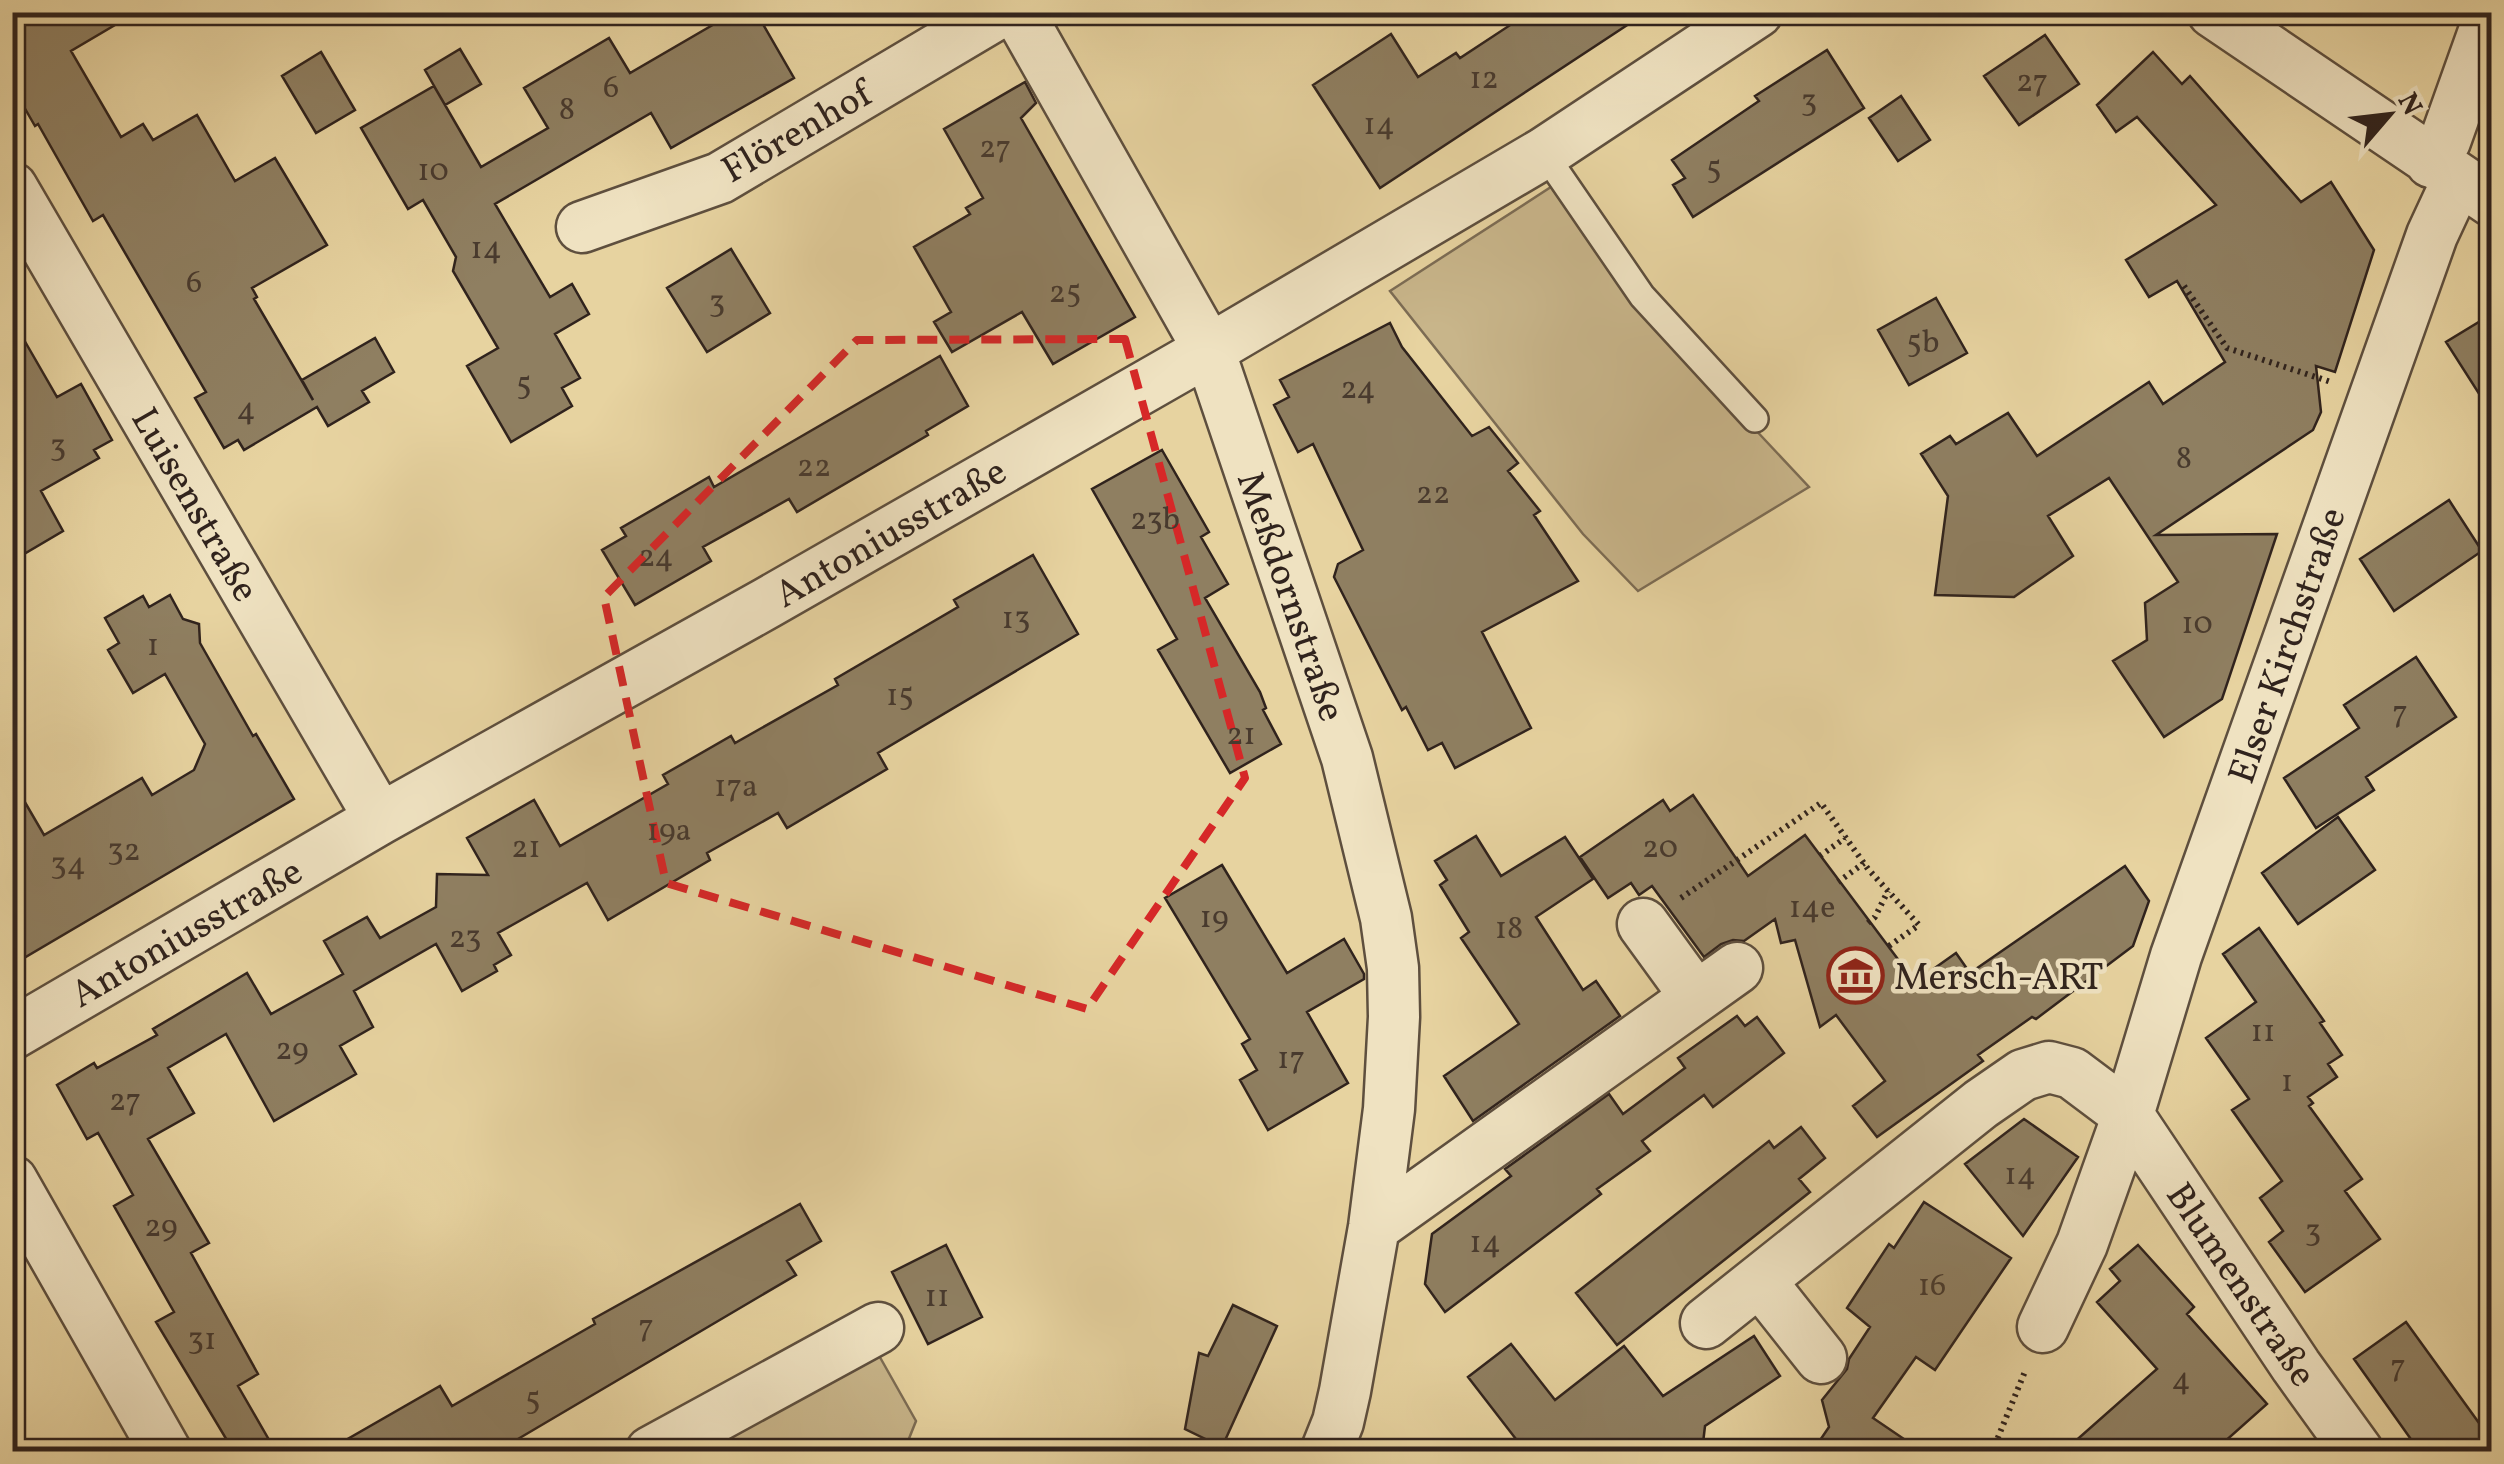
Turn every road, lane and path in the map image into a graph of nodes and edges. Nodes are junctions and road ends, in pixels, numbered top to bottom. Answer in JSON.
{"nodes":[{"id":1,"x":1000,"y":12,"type":"edge"},
{"id":2,"x":1018,"y":12,"type":"edge"},
{"id":3,"x":1757,"y":12,"type":"edge"},
{"id":4,"x":2214,"y":12,"type":"edge"},
{"id":5,"x":2491,"y":12,"type":"edge"},
{"id":6,"x":1544,"y":152,"type":"junction"},
{"id":7,"x":2460,"y":181,"type":"edge"},
{"id":8,"x":12,"y":188,"type":"edge"},
{"id":9,"x":582,"y":227,"type":"dead end"},
{"id":10,"x":2184,"y":286,"type":"dead end"},
{"id":11,"x":1209,"y":350,"type":"junction"},
{"id":12,"x":2374,"y":397,"type":"junction"},
{"id":13,"x":1755,"y":419,"type":"dead end"},
{"id":14,"x":380,"y":819,"type":"junction"},
{"id":15,"x":1845,"y":838,"type":"junction"},
{"id":16,"x":1820,"y":856,"type":"dead end"},
{"id":17,"x":1864,"y":863,"type":"junction"},
{"id":18,"x":1838,"y":882,"type":"dead end"},
{"id":19,"x":1888,"y":890,"type":"junction"},
{"id":20,"x":1868,"y":922,"type":"dead end"},
{"id":21,"x":1643,"y":924,"type":"joint"},
{"id":22,"x":1886,"y":948,"type":"dead end"},
{"id":23,"x":1737,"y":968,"type":"dead end"},
{"id":24,"x":1696,"y":997,"type":"junction"},
{"id":25,"x":12,"y":1034,"type":"edge"},
{"id":26,"x":2128,"y":1115,"type":"junction"},
{"id":27,"x":12,"y":1182,"type":"edge"},
{"id":28,"x":1374,"y":1228,"type":"junction"},
{"id":29,"x":1760,"y":1280,"type":"junction"},
{"id":30,"x":1706,"y":1323,"type":"dead end"},
{"id":31,"x":2043,"y":1327,"type":"joint"},
{"id":32,"x":878,"y":1328,"type":"dead end"},
{"id":33,"x":1821,"y":1358,"type":"dead end"},
{"id":34,"x":660,"y":1449,"type":"edge"},
{"id":35,"x":166,"y":1452,"type":"edge"},
{"id":36,"x":1326,"y":1452,"type":"edge"},
{"id":37,"x":1992,"y":1452,"type":"edge"},
{"id":38,"x":2358,"y":1452,"type":"edge"}],
"edges":[{"from":1,"to":9,"type":"street","name":"Flörenhof"},
{"from":2,"to":11,"type":"street","name":"Meßdornstraße"},
{"from":3,"to":6,"type":"street","name":"Antoniusstraße"},
{"from":4,"to":7,"type":"street"},
{"from":5,"to":7,"type":"street","name":"Elser Kirchstraße"},
{"from":6,"to":11,"type":"street","name":"Antoniusstraße"},
{"from":6,"to":13,"type":"lane"},
{"from":7,"to":12,"type":"street","name":"Elser Kirchstraße"},
{"from":8,"to":14,"type":"street","name":"Luisenstraße"},
{"from":10,"to":12,"type":"path"},
{"from":11,"to":14,"type":"street","name":"Antoniusstraße"},
{"from":11,"to":28,"type":"street","name":"Meßdornstraße"},
{"from":12,"to":26,"type":"street","name":"Elser Kirchstraße"},
{"from":14,"to":25,"type":"street","name":"Antoniusstraße"},
{"from":15,"to":16,"type":"path"},
{"from":15,"to":17,"type":"path"},
{"from":15,"to":21,"type":"path"},
{"from":17,"to":18,"type":"path"},
{"from":17,"to":19,"type":"path"},
{"from":19,"to":20,"type":"path"},
{"from":19,"to":22,"type":"path"},
{"from":21,"to":24,"type":"street"},
{"from":23,"to":24,"type":"street"},
{"from":24,"to":28,"type":"street"},
{"from":26,"to":29,"type":"street"},
{"from":26,"to":31,"type":"street","name":"Elser Kirchstraße"},
{"from":26,"to":38,"type":"street","name":"Blumenstraße"},
{"from":27,"to":35,"type":"street"},
{"from":28,"to":36,"type":"street","name":"Meßdornstraße"},
{"from":29,"to":30,"type":"street"},
{"from":29,"to":33,"type":"street"},
{"from":31,"to":37,"type":"path"},
{"from":32,"to":34,"type":"street"}]}
